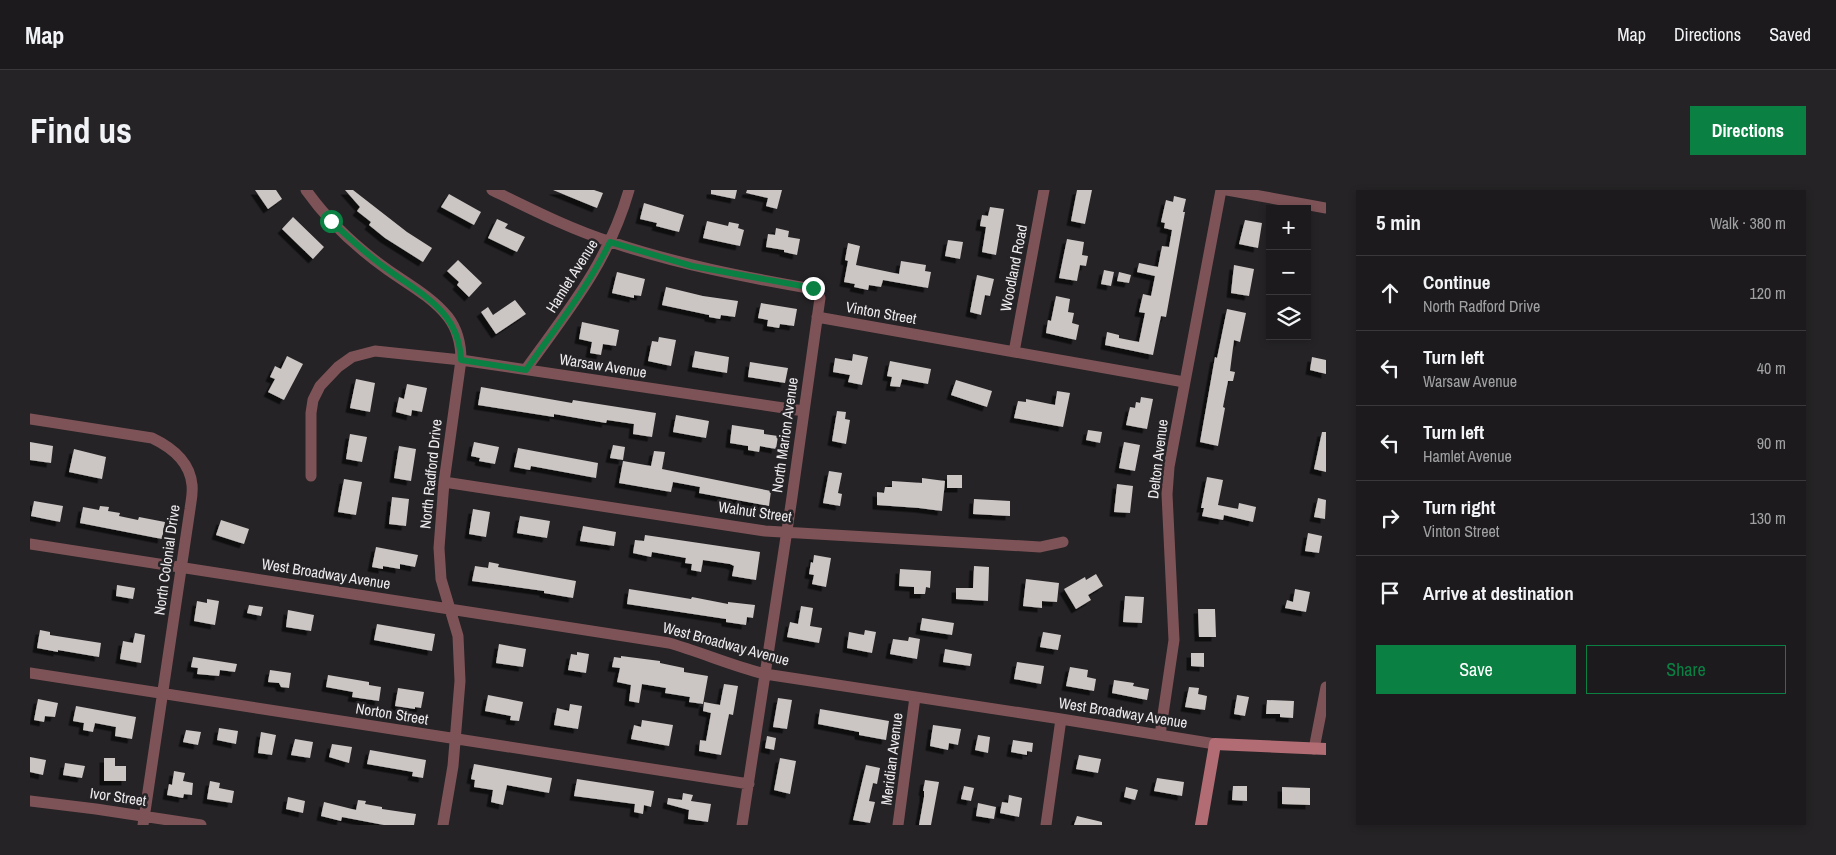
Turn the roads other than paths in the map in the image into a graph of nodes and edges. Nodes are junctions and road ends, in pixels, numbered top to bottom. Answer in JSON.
{"nodes":[{"id":1,"x":306,"y":190,"type":"edge"},
{"id":2,"x":492,"y":190,"type":"edge"},
{"id":3,"x":629,"y":190,"type":"edge"},
{"id":4,"x":1044,"y":190,"type":"edge"},
{"id":5,"x":1221,"y":190,"type":"edge"},
{"id":6,"x":1227,"y":190,"type":"edge"},
{"id":7,"x":1326,"y":208,"type":"edge"},
{"id":8,"x":610,"y":242,"type":"junction"},
{"id":9,"x":817,"y":317,"type":"junction"},
{"id":10,"x":1014,"y":352,"type":"junction"},
{"id":11,"x":461,"y":360,"type":"junction"},
{"id":12,"x":526,"y":370,"type":"junction"},
{"id":13,"x":1184,"y":382,"type":"junction"},
{"id":14,"x":804,"y":411,"type":"junction"},
{"id":15,"x":30,"y":419,"type":"edge"},
{"id":16,"x":311,"y":476,"type":"dead end"},
{"id":17,"x":444,"y":482,"type":"junction"},
{"id":18,"x":786,"y":533,"type":"junction"},
{"id":19,"x":1063,"y":542,"type":"dead end"},
{"id":20,"x":30,"y":544,"type":"edge"},
{"id":21,"x":182,"y":568,"type":"junction"},
{"id":22,"x":450,"y":609,"type":"junction"},
{"id":23,"x":30,"y":673,"type":"edge"},
{"id":24,"x":765,"y":674,"type":"junction"},
{"id":25,"x":1326,"y":687,"type":"edge"},
{"id":26,"x":162,"y":694,"type":"junction"},
{"id":27,"x":915,"y":697,"type":"junction"},
{"id":28,"x":1061,"y":719,"type":"junction"},
{"id":29,"x":1160,"y":735,"type":"junction"},
{"id":30,"x":456,"y":738,"type":"junction"},
{"id":31,"x":1215,"y":744,"type":"junction"},
{"id":32,"x":1320,"y":749,"type":"edge"},
{"id":33,"x":749,"y":784,"type":"junction"},
{"id":34,"x":30,"y":801,"type":"edge"},
{"id":35,"x":144,"y":821,"type":"edge"},
{"id":36,"x":201,"y":825,"type":"edge"},
{"id":37,"x":443,"y":825,"type":"edge"},
{"id":38,"x":742,"y":825,"type":"edge"},
{"id":39,"x":898,"y":825,"type":"edge"},
{"id":40,"x":1046,"y":825,"type":"edge"},
{"id":41,"x":1201,"y":825,"type":"edge"}],
"edges":[{"from":1,"to":11,"type":"street","name":"North Radford Drive"},
{"from":2,"to":8,"type":"street"},
{"from":3,"to":8,"type":"street","name":"Hamlet Avenue"},
{"from":4,"to":10,"type":"street","name":"Woodland Road"},
{"from":5,"to":13,"type":"street","name":"Delton Avenue"},
{"from":6,"to":7,"type":"street"},
{"from":8,"to":9,"type":"street"},
{"from":8,"to":12,"type":"street","name":"Hamlet Avenue"},
{"from":9,"to":10,"type":"street","name":"Vinton Street"},
{"from":9,"to":14,"type":"street","name":"North Marion Avenue"},
{"from":10,"to":13,"type":"street","name":"Vinton Street"},
{"from":11,"to":12,"type":"street","name":"Warsaw Avenue"},
{"from":11,"to":16,"type":"street","name":"Warsaw Avenue"},
{"from":11,"to":17,"type":"street","name":"North Radford Drive"},
{"from":12,"to":14,"type":"street","name":"Warsaw Avenue"},
{"from":13,"to":29,"type":"street","name":"Delton Avenue"},
{"from":14,"to":18,"type":"street","name":"North Marion Avenue"},
{"from":15,"to":21,"type":"street","name":"North Colonial Drive"},
{"from":17,"to":18,"type":"street","name":"Walnut Street"},
{"from":17,"to":22,"type":"street","name":"North Radford Drive"},
{"from":18,"to":19,"type":"street","name":"Walnut Street"},
{"from":18,"to":24,"type":"street","name":"North Marion Avenue"},
{"from":20,"to":21,"type":"street","name":"West Broadway Avenue"},
{"from":21,"to":22,"type":"street","name":"West Broadway Avenue"},
{"from":21,"to":26,"type":"street","name":"North Colonial Drive"},
{"from":22,"to":24,"type":"street","name":"West Broadway Avenue"},
{"from":22,"to":30,"type":"street","name":"North Radford Drive"},
{"from":23,"to":26,"type":"street","name":"Norton Street"},
{"from":24,"to":27,"type":"street","name":"West Broadway Avenue"},
{"from":24,"to":33,"type":"street","name":"North Marion Avenue"},
{"from":25,"to":32,"type":"street"},
{"from":26,"to":30,"type":"street","name":"Norton Street"},
{"from":26,"to":35,"type":"street","name":"North Colonial Drive"},
{"from":27,"to":28,"type":"street","name":"West Broadway Avenue"},
{"from":27,"to":39,"type":"street","name":"Meridian Avenue"},
{"from":28,"to":29,"type":"street","name":"West Broadway Avenue"},
{"from":28,"to":40,"type":"street"},
{"from":29,"to":31,"type":"street","name":"West Broadway Avenue"},
{"from":30,"to":33,"type":"street","name":"Norton Street"},
{"from":30,"to":37,"type":"street","name":"North Radford Drive"},
{"from":31,"to":32,"type":"main road","name":"West Broadway Avenue"},
{"from":31,"to":41,"type":"main road"},
{"from":33,"to":38,"type":"street","name":"North Marion Avenue"},
{"from":34,"to":35,"type":"street","name":"Ivor Street"},
{"from":35,"to":36,"type":"street","name":"Ivor Street"}]}
